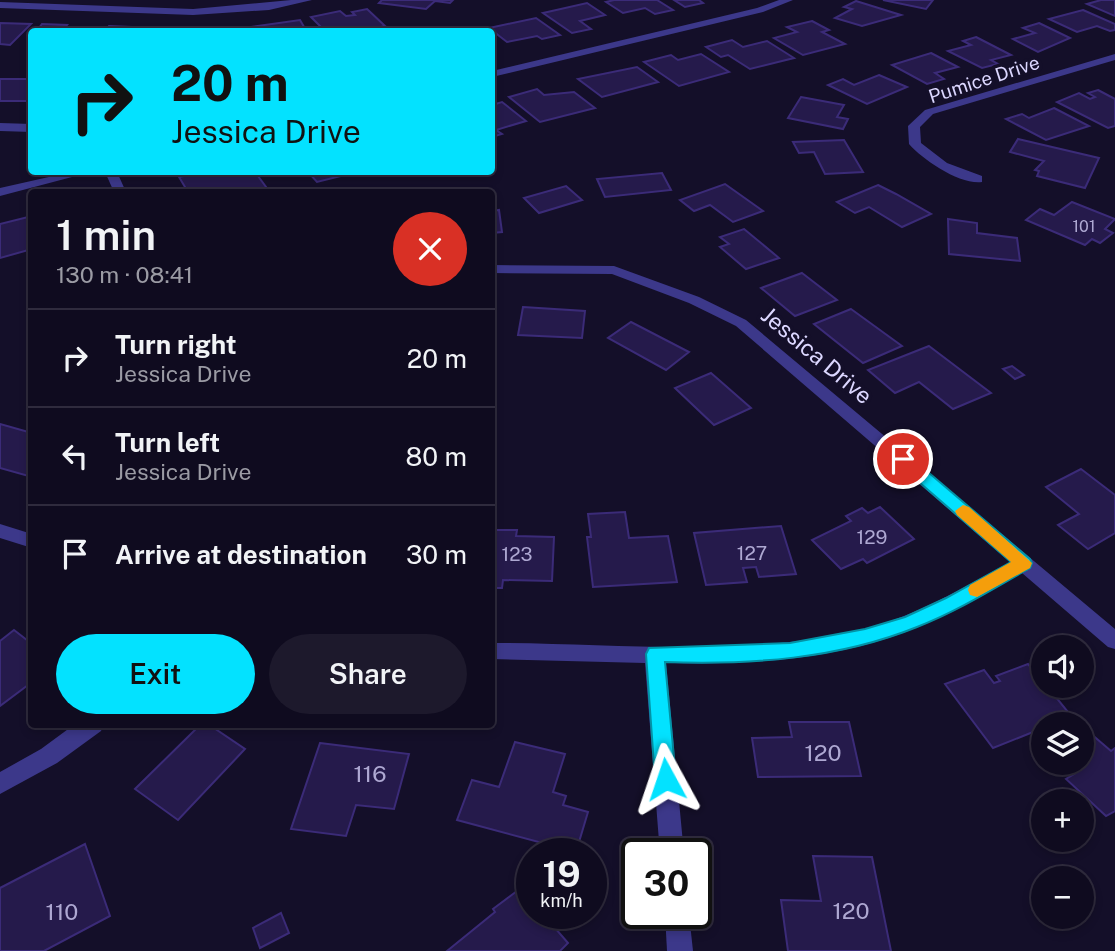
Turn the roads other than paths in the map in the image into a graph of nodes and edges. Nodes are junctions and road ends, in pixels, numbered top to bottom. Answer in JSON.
{"nodes":[{"id":1,"x":307,"y":0,"type":"edge"},
{"id":2,"x":788,"y":0,"type":"edge"},
{"id":3,"x":0,"y":5,"type":"edge"},
{"id":4,"x":1115,"y":57,"type":"edge"},
{"id":5,"x":495,"y":73,"type":"edge"},
{"id":6,"x":0,"y":127,"type":"edge"},
{"id":7,"x":28,"y":128,"type":"edge"},
{"id":8,"x":72,"y":175,"type":"edge"},
{"id":9,"x":978,"y":179,"type":"dead end"},
{"id":10,"x":0,"y":192,"type":"edge"},
{"id":11,"x":495,"y":269,"type":"edge"},
{"id":12,"x":0,"y":531,"type":"edge"},
{"id":13,"x":28,"y":540,"type":"edge"},
{"id":14,"x":1024,"y":563,"type":"junction"},
{"id":15,"x":1115,"y":641,"type":"edge"},
{"id":16,"x":495,"y":651,"type":"edge"},
{"id":17,"x":655,"y":654,"type":"junction"},
{"id":18,"x":88,"y":728,"type":"edge"},
{"id":19,"x":0,"y":784,"type":"edge"},
{"id":20,"x":671,"y":838,"type":"edge"},
{"id":21,"x":678,"y":929,"type":"edge"},
{"id":22,"x":680,"y":951,"type":"edge"}],
"edges":[{"from":1,"to":3,"type":"street"},
{"from":2,"to":5,"type":"street"},
{"from":4,"to":9,"type":"street","name":"Pumice Drive"},
{"from":6,"to":7,"type":"street"},
{"from":8,"to":10,"type":"street"},
{"from":11,"to":14,"type":"street","name":"Jessica Drive"},
{"from":12,"to":13,"type":"street"},
{"from":14,"to":15,"type":"street","name":"Jessica Drive"},
{"from":14,"to":17,"type":"street"},
{"from":16,"to":17,"type":"street"},
{"from":17,"to":20,"type":"street"},
{"from":18,"to":19,"type":"street"},
{"from":21,"to":22,"type":"street"}]}
